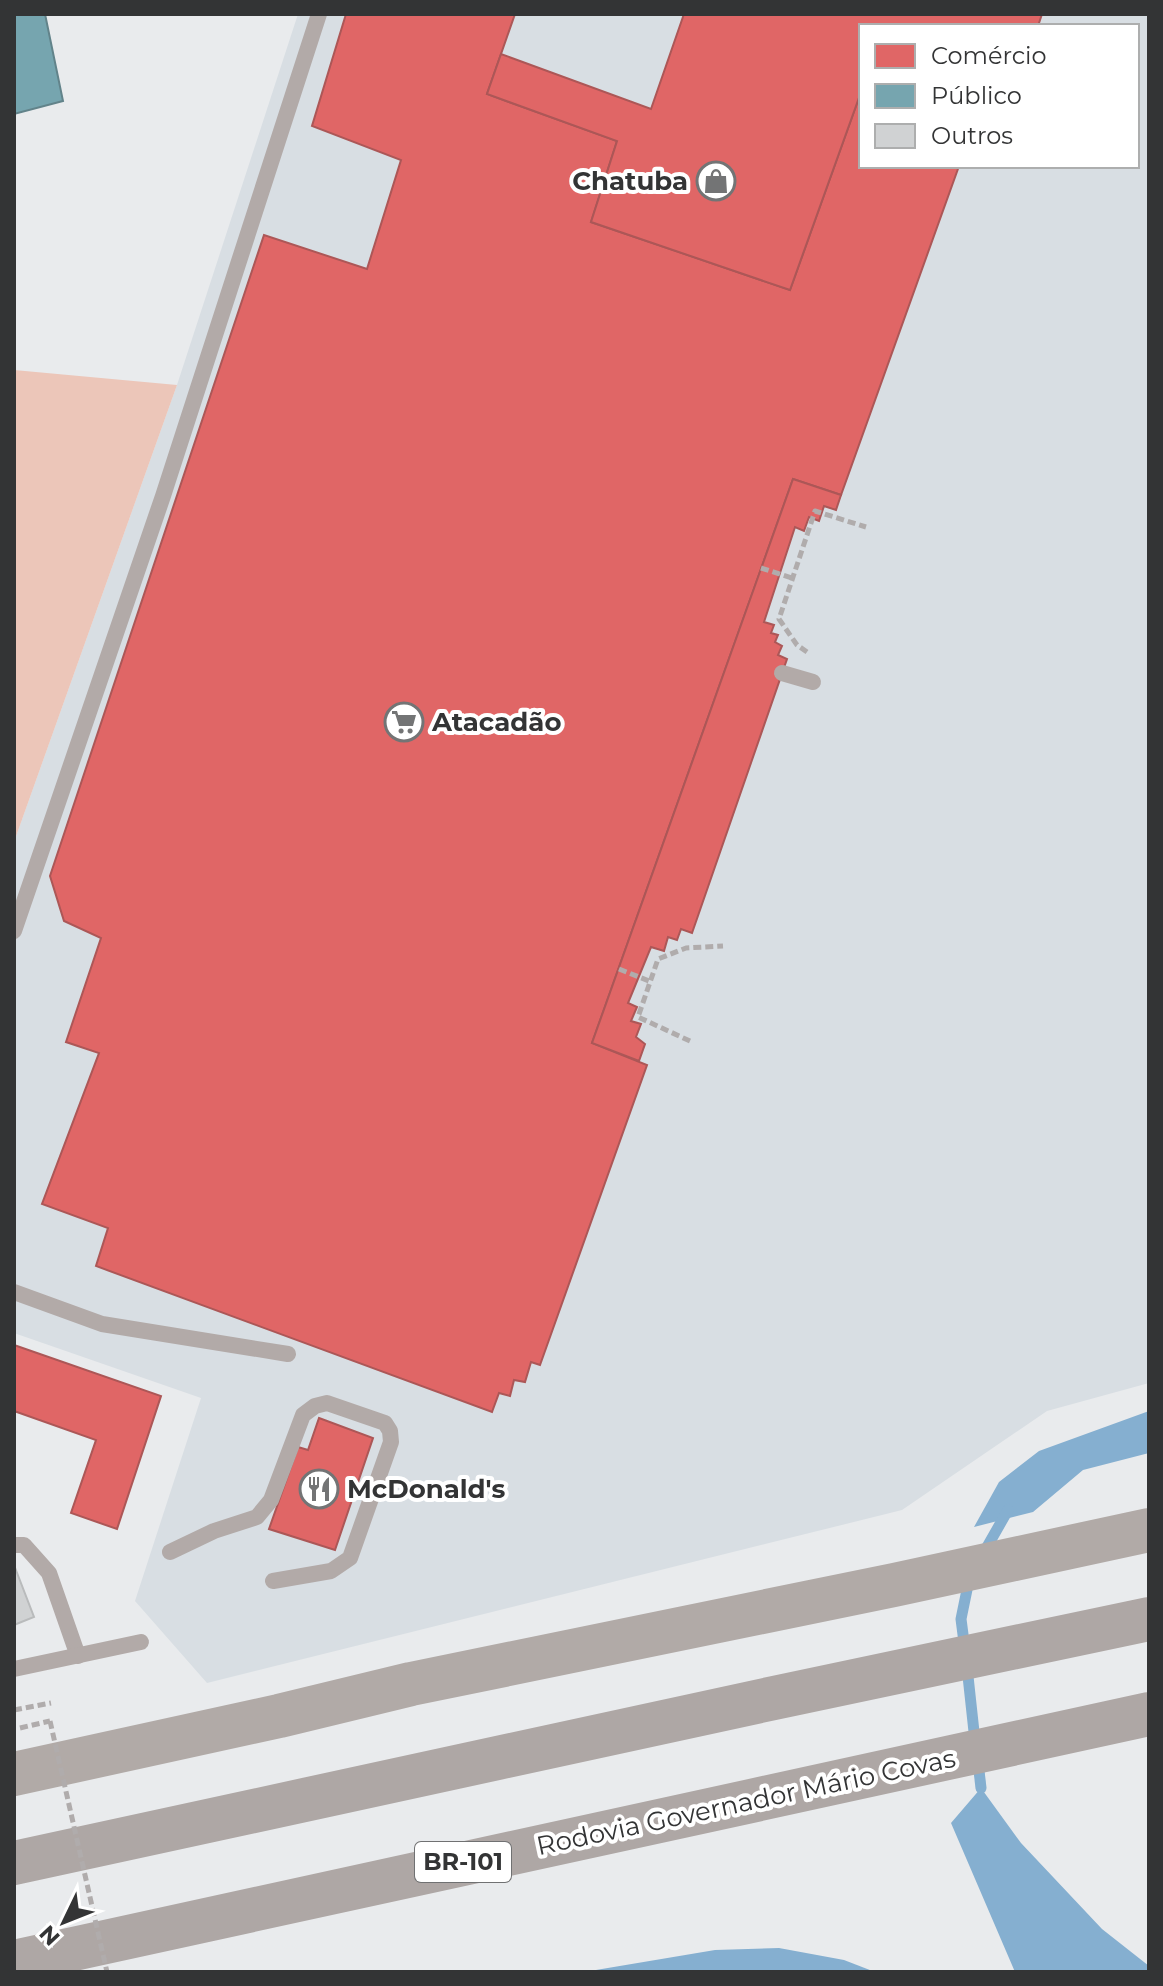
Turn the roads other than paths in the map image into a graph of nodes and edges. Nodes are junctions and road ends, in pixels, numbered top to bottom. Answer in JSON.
{"nodes":[{"id":1,"x":319,"y":14,"type":"edge"},
{"id":2,"x":782,"y":673,"type":"dead end"},
{"id":3,"x":813,"y":682,"type":"dead end"},
{"id":4,"x":14,"y":931,"type":"edge"},
{"id":5,"x":14,"y":1292,"type":"edge"},
{"id":6,"x":288,"y":1354,"type":"dead end"},
{"id":7,"x":1149,"y":1530,"type":"edge"},
{"id":8,"x":14,"y":1545,"type":"edge"},
{"id":9,"x":170,"y":1552,"type":"dead end"},
{"id":10,"x":273,"y":1581,"type":"dead end"},
{"id":11,"x":1149,"y":1619,"type":"edge"},
{"id":12,"x":141,"y":1642,"type":"dead end"},
{"id":13,"x":78,"y":1656,"type":"junction"},
{"id":14,"x":14,"y":1669,"type":"edge"},
{"id":15,"x":1149,"y":1714,"type":"edge"},
{"id":16,"x":14,"y":1774,"type":"edge"},
{"id":17,"x":14,"y":1863,"type":"edge"},
{"id":18,"x":14,"y":1962,"type":"edge"}],
"edges":[{"from":1,"to":4,"type":"lane"},
{"from":2,"to":3,"type":"lane"},
{"from":5,"to":6,"type":"lane"},
{"from":7,"to":16,"type":"main road"},
{"from":8,"to":13,"type":"lane"},
{"from":9,"to":10,"type":"lane"},
{"from":11,"to":17,"type":"highway"},
{"from":12,"to":13,"type":"lane"},
{"from":13,"to":14,"type":"lane"},
{"from":15,"to":18,"type":"highway","name":"Rodovia Governador Mário Covas","number":"BR-101"}]}
